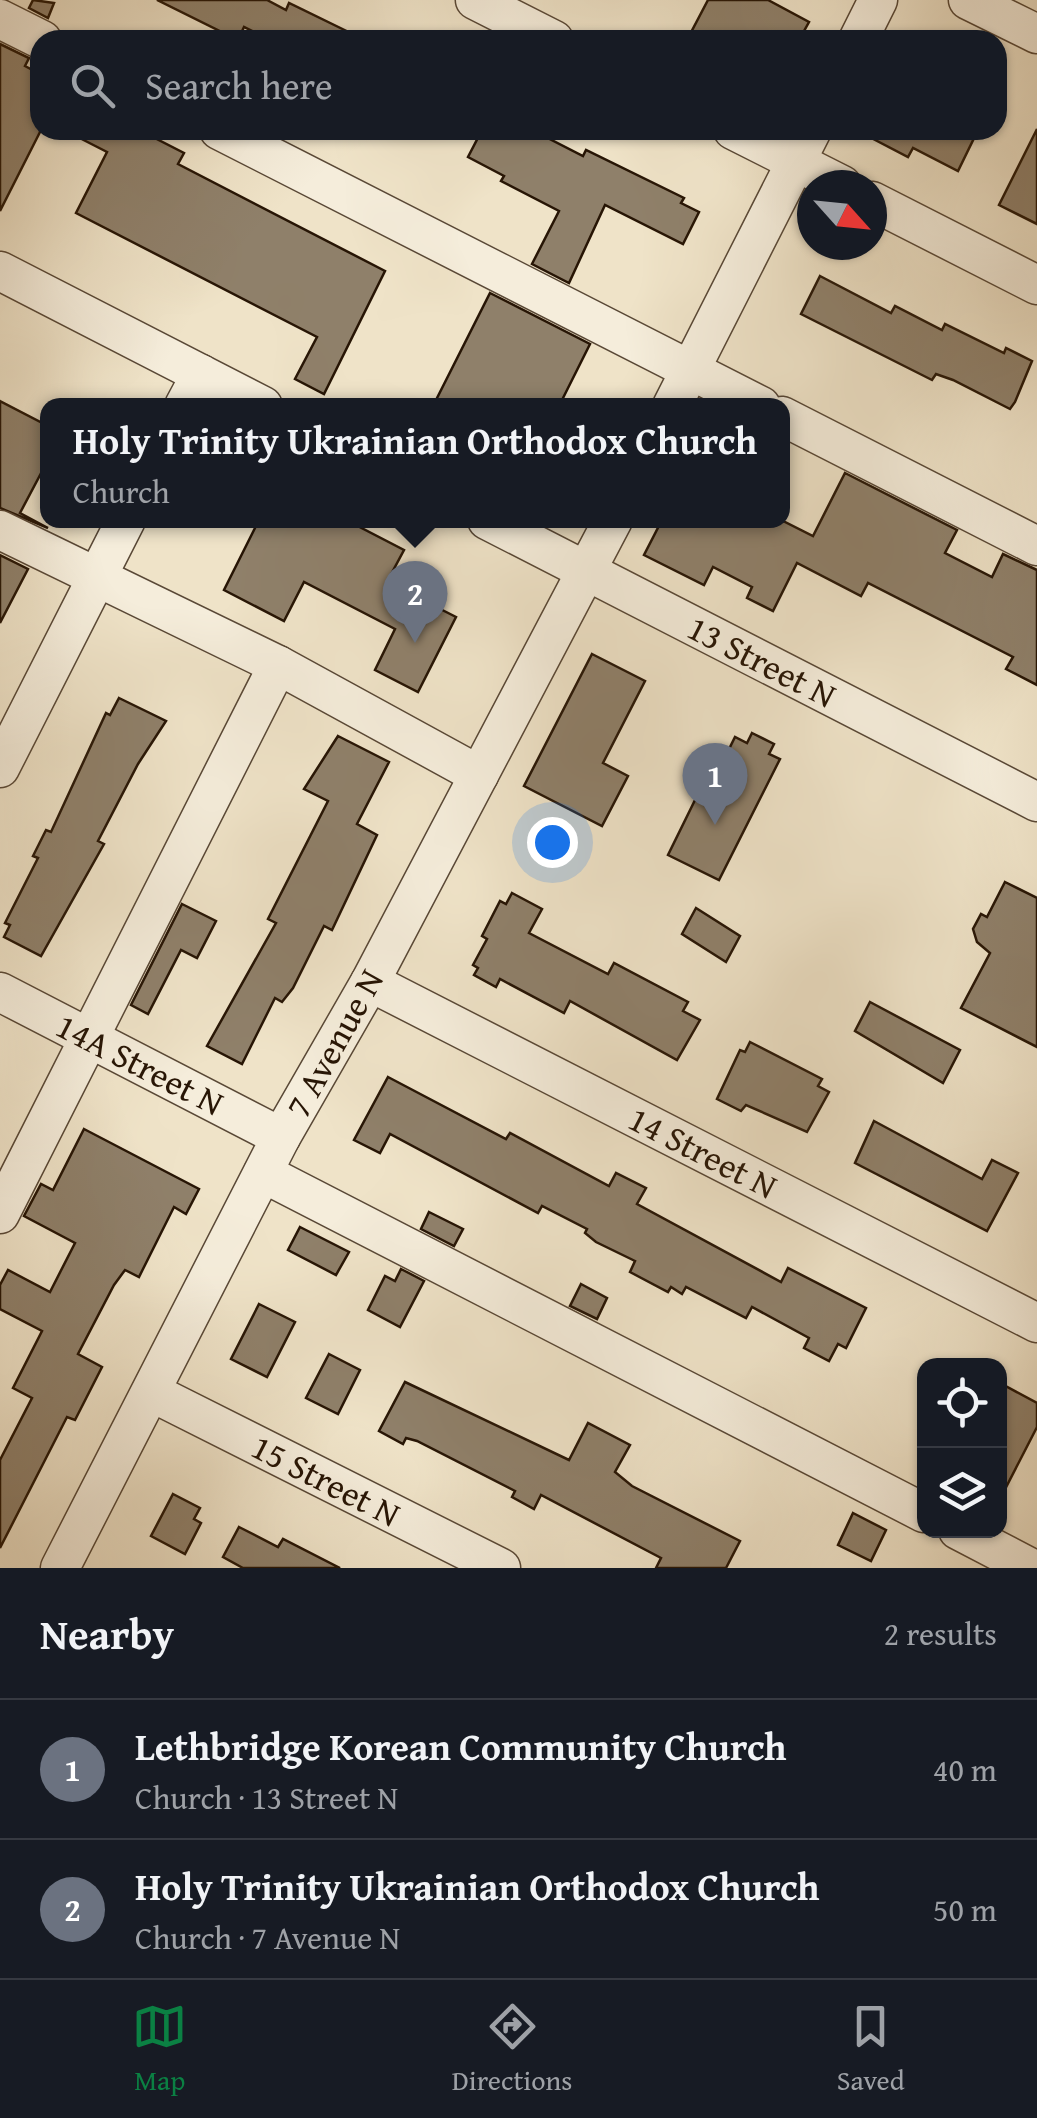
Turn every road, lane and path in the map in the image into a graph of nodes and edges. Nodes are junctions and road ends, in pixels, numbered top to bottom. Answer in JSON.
{"nodes":[{"id":1,"x":475,"y":0,"type":"edge"},
{"id":2,"x":878,"y":0,"type":"edge"},
{"id":3,"x":968,"y":0,"type":"edge"},
{"id":4,"x":0,"y":19,"type":"edge"},
{"id":5,"x":534,"y":30,"type":"edge"},
{"id":6,"x":863,"y":30,"type":"edge"},
{"id":7,"x":30,"y":34,"type":"edge"},
{"id":8,"x":1037,"y":34,"type":"edge"},
{"id":9,"x":239,"y":140,"type":"edge"},
{"id":10,"x":777,"y":140,"type":"edge"},
{"id":11,"x":804,"y":146,"type":"edge"},
{"id":12,"x":827,"y":170,"type":"edge"},
{"id":13,"x":887,"y":208,"type":"edge"},
{"id":14,"x":0,"y":271,"type":"edge"},
{"id":15,"x":1037,"y":285,"type":"edge"},
{"id":16,"x":691,"y":370,"type":"junction"},
{"id":17,"x":192,"y":390,"type":"edge"},
{"id":18,"x":227,"y":398,"type":"edge"},
{"id":19,"x":676,"y":398,"type":"edge"},
{"id":20,"x":746,"y":398,"type":"edge"},
{"id":21,"x":790,"y":420,"type":"edge"},
{"id":22,"x":122,"y":528,"type":"edge"},
{"id":23,"x":502,"y":528,"type":"edge"},
{"id":24,"x":609,"y":528,"type":"edge"},
{"id":25,"x":0,"y":530,"type":"edge"},
{"id":26,"x":1037,"y":546,"type":"edge"},
{"id":27,"x":586,"y":572,"type":"junction"},
{"id":28,"x":98,"y":577,"type":"junction"},
{"id":29,"x":278,"y":666,"type":"junction"},
{"id":30,"x":0,"y":768,"type":"edge"},
{"id":31,"x":479,"y":775,"type":"junction"},
{"id":32,"x":1037,"y":802,"type":"edge"},
{"id":33,"x":370,"y":982,"type":"junction"},
{"id":34,"x":0,"y":992,"type":"edge"},
{"id":35,"x":87,"y":1036,"type":"junction"},
{"id":36,"x":281,"y":1137,"type":"junction"},
{"id":37,"x":262,"y":1174,"type":"junction"},
{"id":38,"x":0,"y":1214,"type":"edge"},
{"id":39,"x":1037,"y":1323,"type":"edge"},
{"id":40,"x":151,"y":1392,"type":"junction"},
{"id":41,"x":917,"y":1510,"type":"edge"},
{"id":42,"x":973,"y":1538,"type":"edge"},
{"id":43,"x":60,"y":1568,"type":"edge"},
{"id":44,"x":501,"y":1568,"type":"edge"},
{"id":45,"x":1031,"y":1568,"type":"edge"}],
"edges":[{"from":1,"to":5,"type":"street"},
{"from":2,"to":6,"type":"street"},
{"from":3,"to":8,"type":"street"},
{"from":4,"to":7,"type":"street"},
{"from":9,"to":16,"type":"street"},
{"from":10,"to":11,"type":"street"},
{"from":11,"to":12,"type":"street"},
{"from":11,"to":16,"type":"street"},
{"from":13,"to":15,"type":"street"},
{"from":14,"to":17,"type":"street"},
{"from":16,"to":19,"type":"street"},
{"from":16,"to":20,"type":"street"},
{"from":17,"to":18,"type":"street"},
{"from":21,"to":26,"type":"street"},
{"from":22,"to":28,"type":"street"},
{"from":23,"to":27,"type":"street","name":"13 Street N"},
{"from":24,"to":27,"type":"street","name":"7 Avenue N"},
{"from":25,"to":28,"type":"street"},
{"from":27,"to":31,"type":"street","name":"7 Avenue N"},
{"from":27,"to":32,"type":"street","name":"13 Street N"},
{"from":28,"to":29,"type":"street"},
{"from":28,"to":30,"type":"street"},
{"from":29,"to":31,"type":"street"},
{"from":29,"to":35,"type":"street"},
{"from":31,"to":33,"type":"street","name":"7 Avenue N"},
{"from":33,"to":36,"type":"street","name":"7 Avenue N"},
{"from":33,"to":39,"type":"street","name":"14 Street N"},
{"from":34,"to":35,"type":"street","name":"14A Street N"},
{"from":35,"to":36,"type":"street","name":"14A Street N"},
{"from":35,"to":38,"type":"street"},
{"from":36,"to":37,"type":"street","name":"7 Avenue N"},
{"from":37,"to":40,"type":"street","name":"7 Avenue N"},
{"from":37,"to":41,"type":"street"},
{"from":40,"to":43,"type":"street","name":"7 Avenue N"},
{"from":40,"to":44,"type":"street","name":"15 Street N"},
{"from":42,"to":45,"type":"street"}]}
